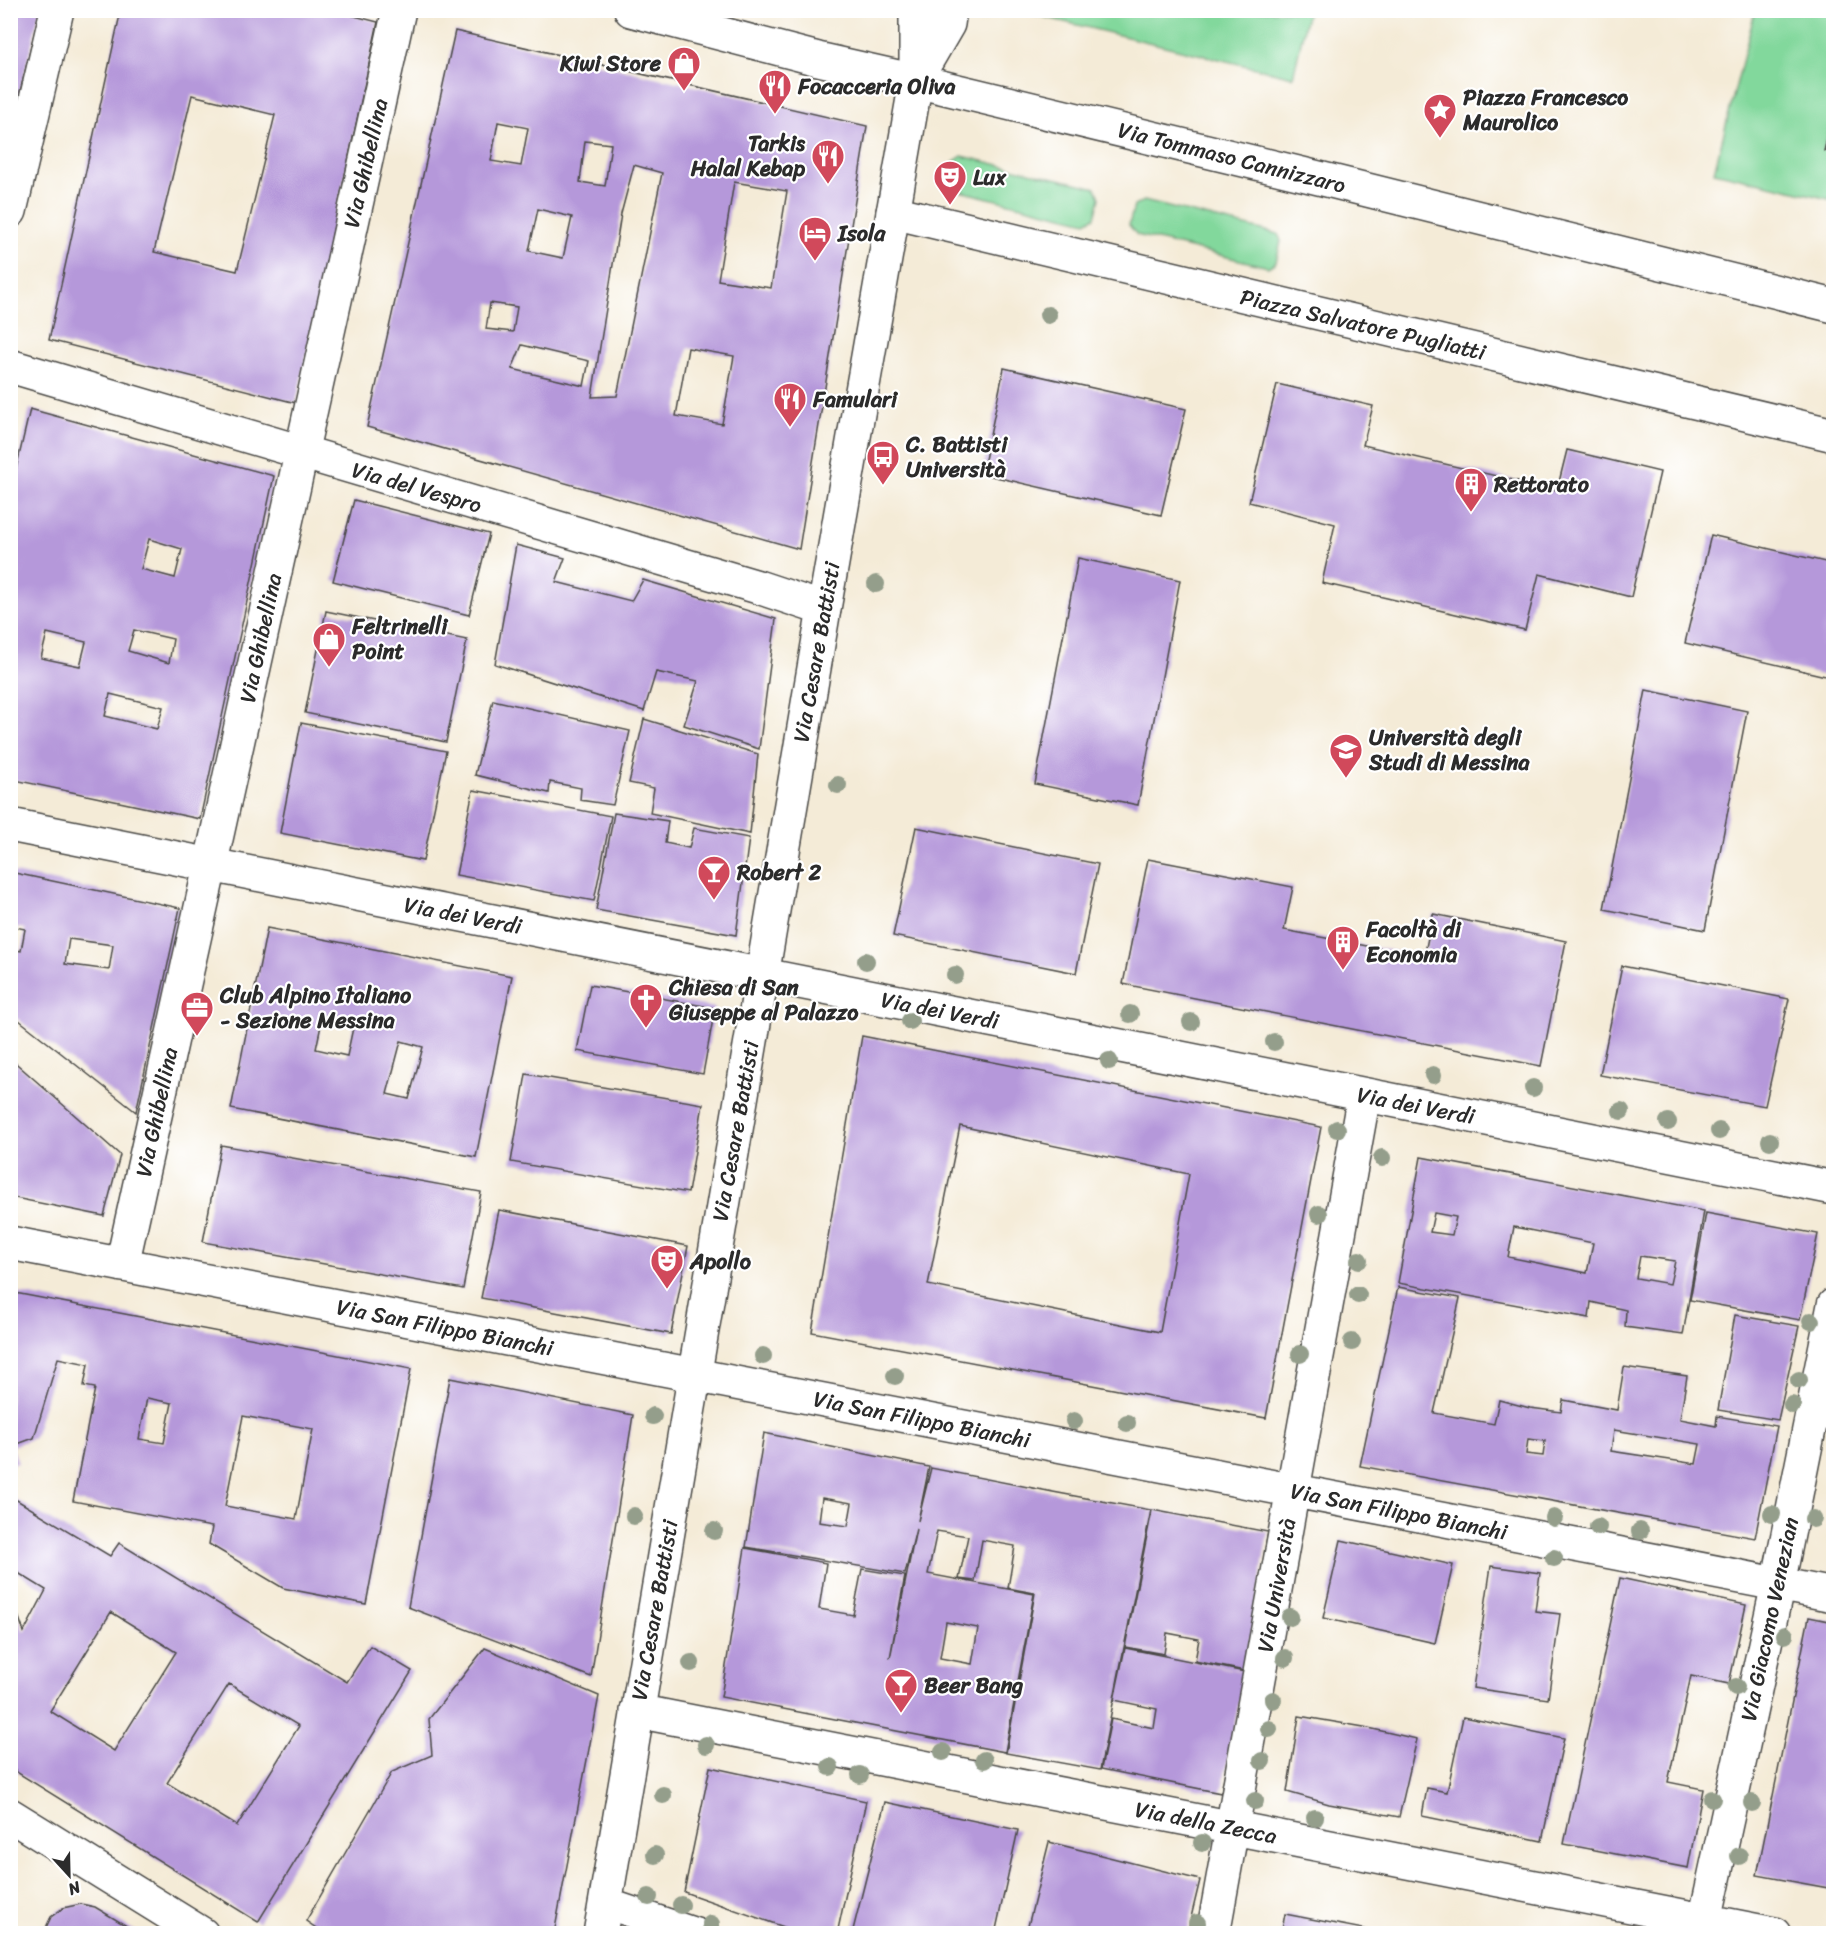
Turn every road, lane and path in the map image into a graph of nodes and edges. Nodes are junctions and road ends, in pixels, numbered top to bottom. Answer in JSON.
{"nodes":[{"id":1,"x":57,"y":10,"type":"edge"},
{"id":2,"x":399,"y":10,"type":"edge"},
{"id":3,"x":631,"y":10,"type":"edge"},
{"id":4,"x":915,"y":10,"type":"edge"},
{"id":5,"x":950,"y":10,"type":"edge"},
{"id":6,"x":916,"y":81,"type":"junction"},
{"id":7,"x":10,"y":212,"type":"edge"},
{"id":8,"x":893,"y":212,"type":"junction"},
{"id":9,"x":1833,"y":306,"type":"edge"},
{"id":10,"x":10,"y":366,"type":"edge"},
{"id":11,"x":1833,"y":435,"type":"edge"},
{"id":12,"x":301,"y":452,"type":"junction"},
{"id":13,"x":824,"y":609,"type":"junction"},
{"id":14,"x":10,"y":825,"type":"edge"},
{"id":15,"x":210,"y":865,"type":"junction"},
{"id":16,"x":762,"y":975,"type":"junction"},
{"id":17,"x":1364,"y":1095,"type":"junction"},
{"id":18,"x":1833,"y":1188,"type":"edge"},
{"id":19,"x":10,"y":1243,"type":"edge"},
{"id":20,"x":122,"y":1265,"type":"junction"},
{"id":21,"x":1833,"y":1305,"type":"edge"},
{"id":22,"x":694,"y":1375,"type":"junction"},
{"id":23,"x":1292,"y":1490,"type":"junction"},
{"id":24,"x":1778,"y":1584,"type":"junction"},
{"id":25,"x":1833,"y":1594,"type":"edge"},
{"id":26,"x":637,"y":1711,"type":"junction"},
{"id":27,"x":10,"y":1815,"type":"edge"},
{"id":28,"x":1233,"y":1827,"type":"junction"},
{"id":29,"x":603,"y":1918,"type":"edge"},
{"id":30,"x":1703,"y":1927,"type":"edge"},
{"id":31,"x":181,"y":1928,"type":"edge"},
{"id":32,"x":697,"y":1934,"type":"edge"},
{"id":33,"x":1213,"y":1934,"type":"edge"},
{"id":34,"x":1774,"y":1934,"type":"edge"}],
"edges":[{"from":1,"to":7,"type":"street"},
{"from":2,"to":12,"type":"street","name":"Via Ghibellina"},
{"from":3,"to":6,"type":"street","name":"Via Tommaso Cannizzaro"},
{"from":4,"to":6,"type":"street","name":"Via Cesare Battisti"},
{"from":5,"to":6,"type":"street","name":"Via Cesare Battisti"},
{"from":6,"to":8,"type":"street","name":"Via Cesare Battisti"},
{"from":6,"to":9,"type":"street","name":"Via Tommaso Cannizzaro"},
{"from":8,"to":11,"type":"street","name":"Piazza Salvatore Pugliatti"},
{"from":8,"to":13,"type":"street","name":"Via Cesare Battisti"},
{"from":10,"to":12,"type":"street","name":"Via del Vespro"},
{"from":12,"to":13,"type":"street","name":"Via del Vespro"},
{"from":12,"to":15,"type":"street","name":"Via Ghibellina"},
{"from":13,"to":16,"type":"street","name":"Via Cesare Battisti"},
{"from":14,"to":15,"type":"street","name":"Via dei Verdi"},
{"from":15,"to":16,"type":"street","name":"Via dei Verdi"},
{"from":15,"to":20,"type":"street","name":"Via Ghibellina"},
{"from":16,"to":17,"type":"street","name":"Via dei Verdi"},
{"from":16,"to":22,"type":"street","name":"Via Cesare Battisti"},
{"from":17,"to":18,"type":"street","name":"Via dei Verdi"},
{"from":17,"to":23,"type":"street","name":"Via Università"},
{"from":19,"to":20,"type":"street","name":"Via San Filippo Bianchi"},
{"from":20,"to":22,"type":"street","name":"Via San Filippo Bianchi"},
{"from":21,"to":24,"type":"street","name":"Via Giacomo Venezian"},
{"from":22,"to":23,"type":"street","name":"Via San Filippo Bianchi"},
{"from":22,"to":26,"type":"street","name":"Via Cesare Battisti"},
{"from":23,"to":24,"type":"street","name":"Via San Filippo Bianchi"},
{"from":23,"to":28,"type":"street","name":"Via Università"},
{"from":24,"to":25,"type":"street","name":"Via San Filippo Bianchi"},
{"from":24,"to":30,"type":"street","name":"Via Giacomo Venezian"},
{"from":26,"to":28,"type":"street","name":"Via della Zecca"},
{"from":26,"to":29,"type":"street","name":"Via Cesare Battisti"},
{"from":27,"to":31,"type":"street"},
{"from":28,"to":30,"type":"street","name":"Via della Zecca"},
{"from":28,"to":33,"type":"street","name":"Via Università"},
{"from":29,"to":32,"type":"street"},
{"from":30,"to":34,"type":"street","name":"Via della Zecca"}]}
